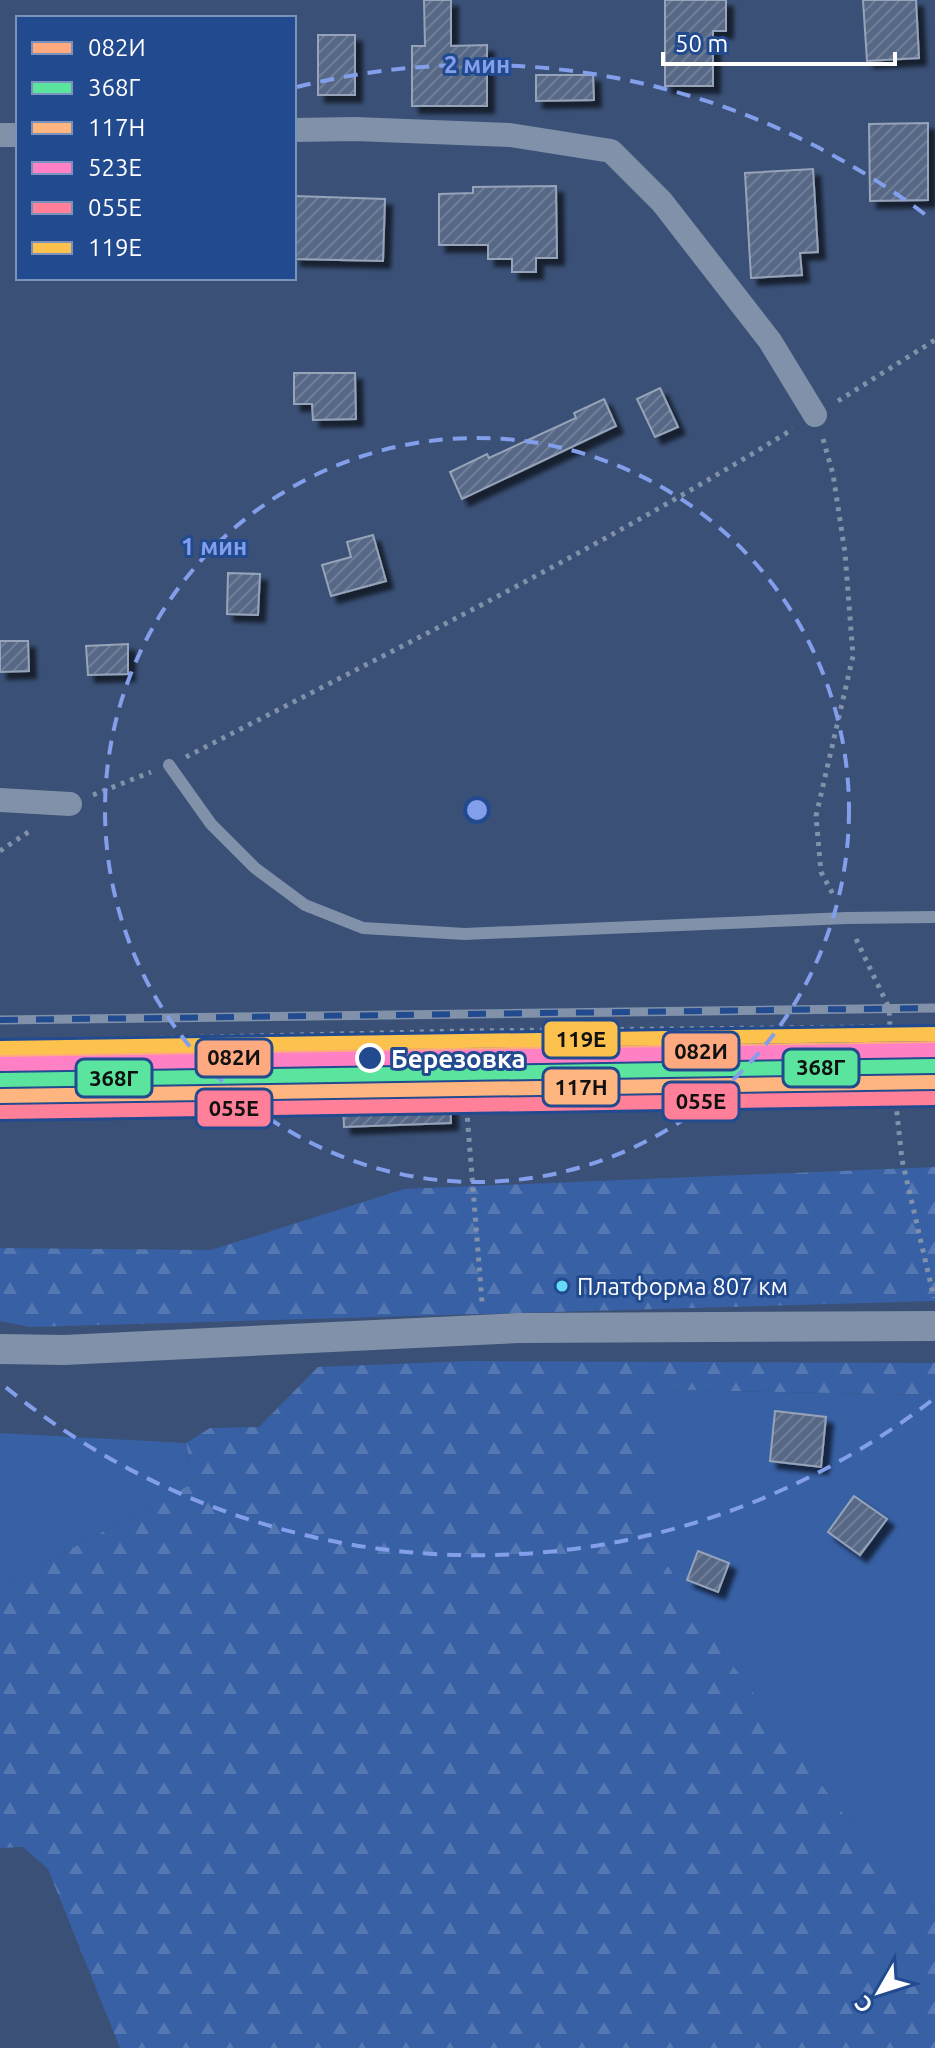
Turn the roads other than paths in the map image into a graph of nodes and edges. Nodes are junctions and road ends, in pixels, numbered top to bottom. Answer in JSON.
{"nodes":[{"id":1,"x":296,"y":130,"type":"edge"},
{"id":2,"x":815,"y":415,"type":"road end"},
{"id":3,"x":169,"y":765,"type":"road end"},
{"id":4,"x":0,"y":800,"type":"edge"},
{"id":5,"x":70,"y":804,"type":"road end"},
{"id":6,"x":935,"y":917,"type":"edge"},
{"id":7,"x":935,"y":1326,"type":"edge"},
{"id":8,"x":0,"y":1349,"type":"edge"}],
"edges":[{"from":1,"to":2,"type":"street"},
{"from":3,"to":6,"type":"lane"},
{"from":4,"to":5,"type":"street"},
{"from":7,"to":8,"type":"street"}]}
